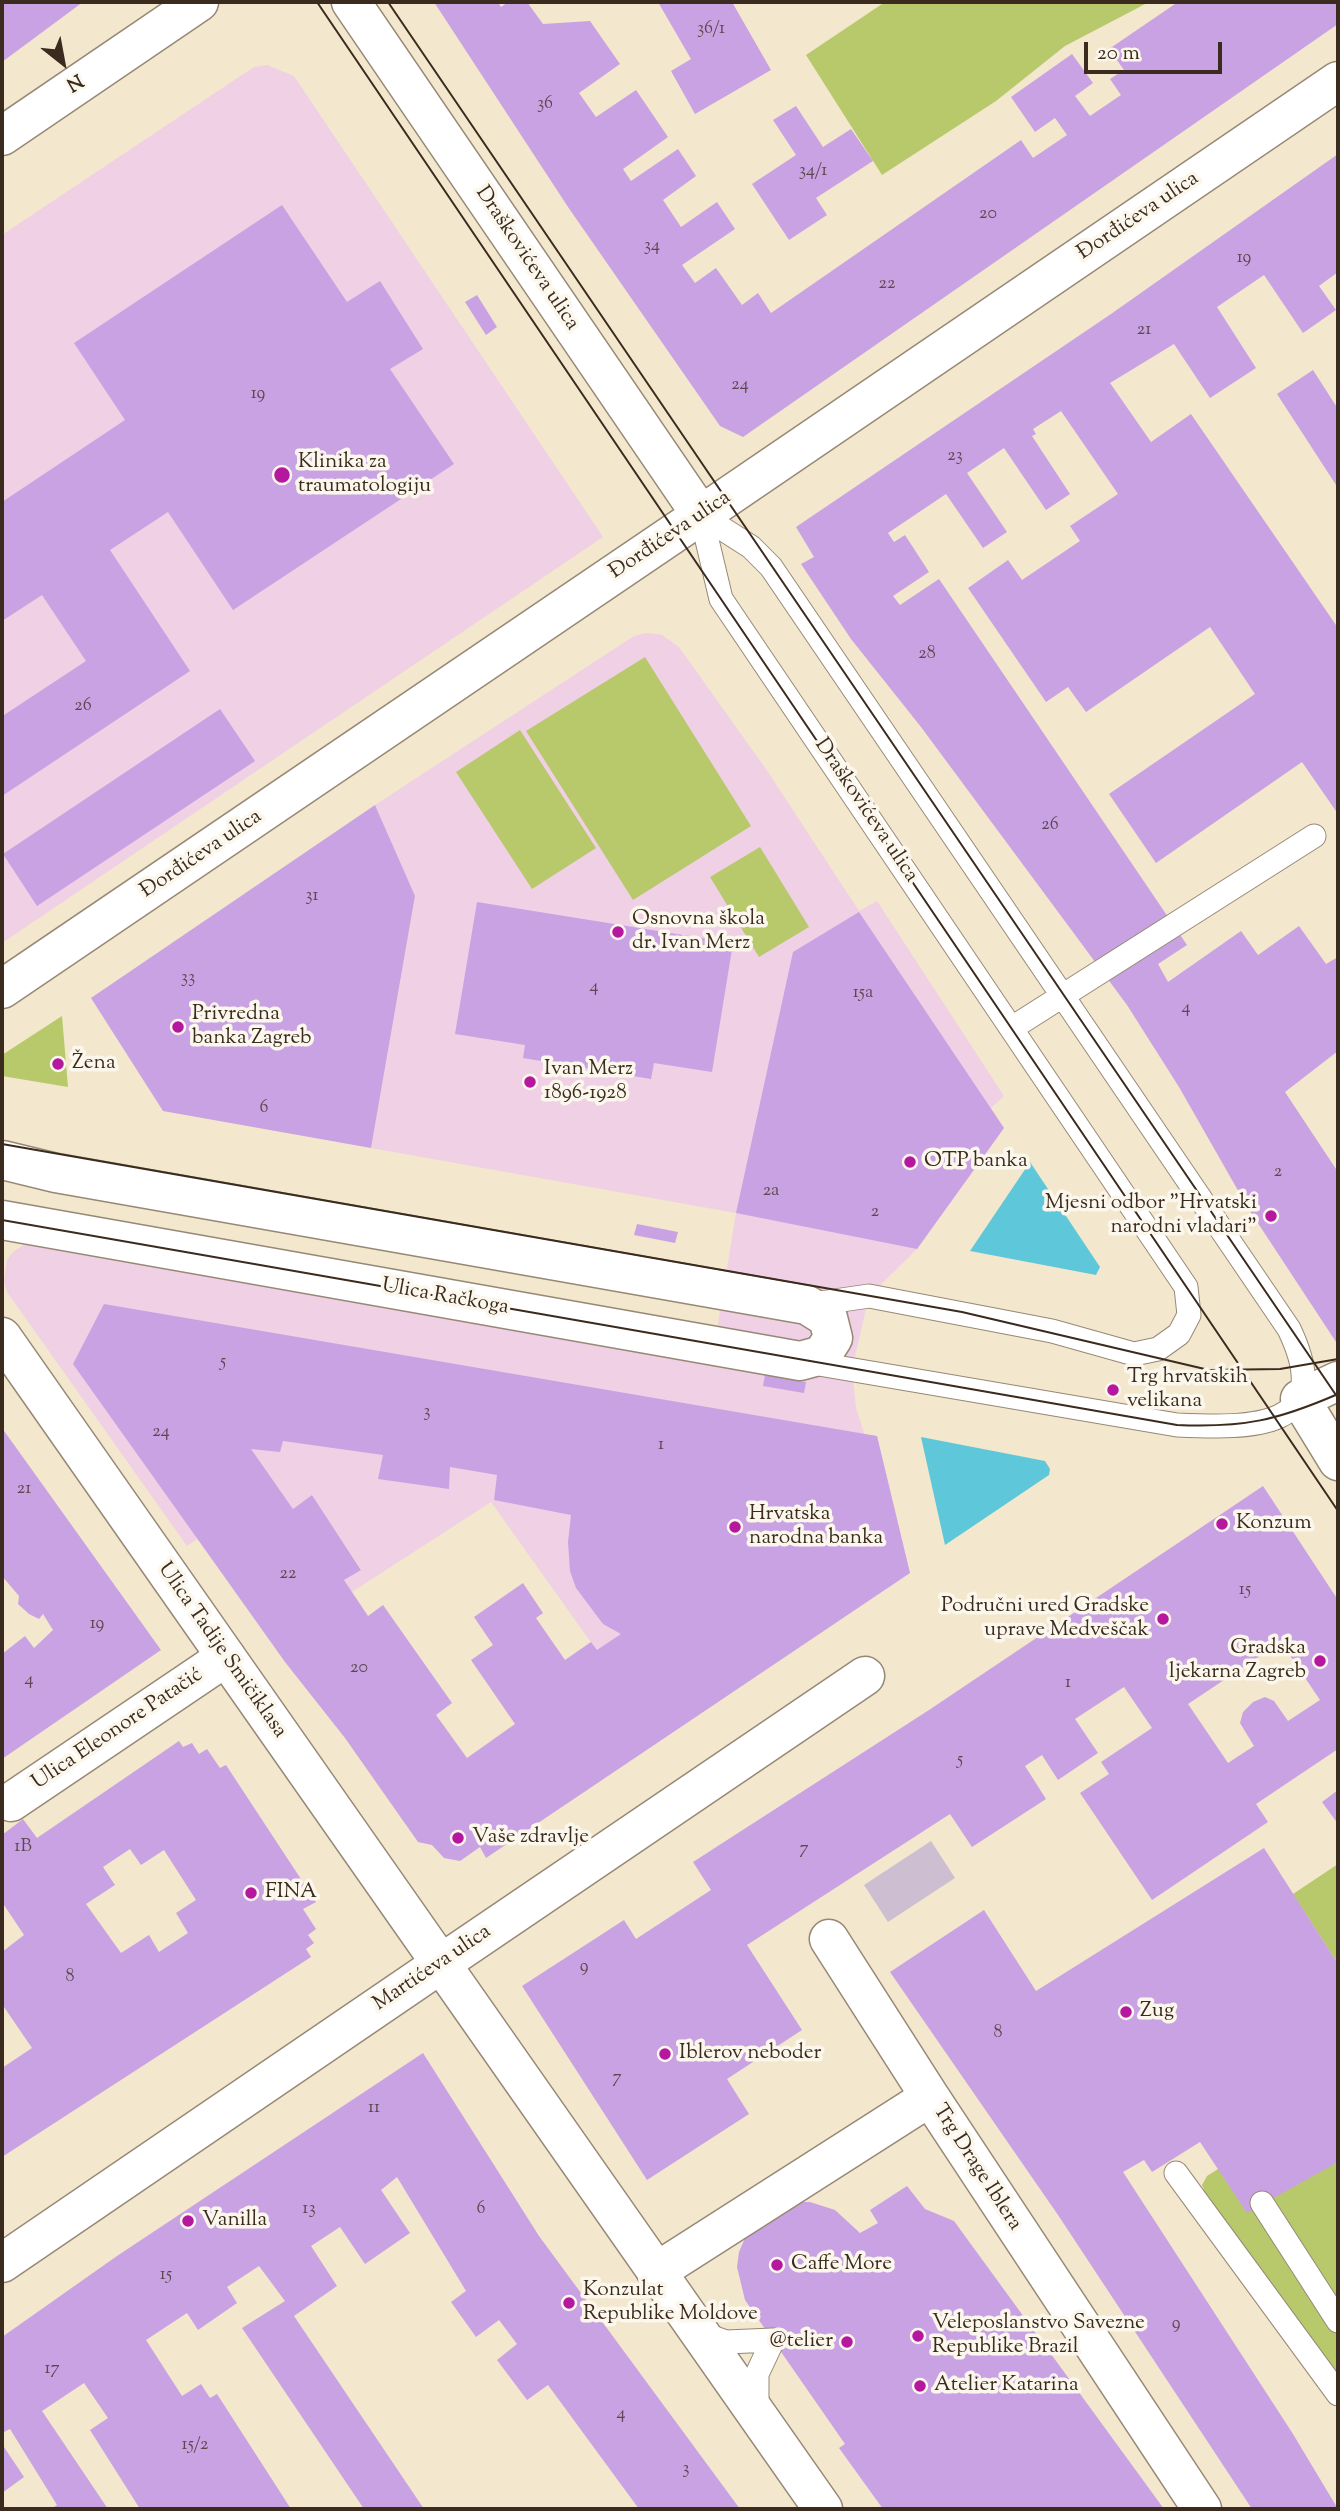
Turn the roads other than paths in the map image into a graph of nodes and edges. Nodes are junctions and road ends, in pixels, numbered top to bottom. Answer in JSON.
{"nodes":[{"id":1,"x":199,"y":2,"type":"edge"},
{"id":2,"x":351,"y":2,"type":"edge"},
{"id":3,"x":1338,"y":81,"type":"edge"},
{"id":4,"x":2,"y":136,"type":"edge"},
{"id":5,"x":701,"y":515,"type":"junction"},
{"id":6,"x":1314,"y":836,"type":"dead end"},
{"id":7,"x":2,"y":988,"type":"edge"},
{"id":8,"x":1062,"y":995,"type":"junction"},
{"id":9,"x":1012,"y":1028,"type":"junction"},
{"id":10,"x":2,"y":1160,"type":"edge"},
{"id":11,"x":2,"y":1220,"type":"edge"},
{"id":12,"x":807,"y":1305,"type":"junction"},
{"id":13,"x":2,"y":1337,"type":"edge"},
{"id":14,"x":800,"y":1361,"type":"junction"},
{"id":15,"x":1338,"y":1381,"type":"edge"},
{"id":16,"x":1300,"y":1399,"type":"junction"},
{"id":17,"x":1338,"y":1461,"type":"edge"},
{"id":18,"x":226,"y":1657,"type":"junction"},
{"id":19,"x":865,"y":1676,"type":"dead end"},
{"id":20,"x":6,"y":1805,"type":"edge"},
{"id":21,"x":829,"y":1940,"type":"dead end"},
{"id":22,"x":439,"y":1965,"type":"junction"},
{"id":23,"x":930,"y":2097,"type":"junction"},
{"id":24,"x":1176,"y":2173,"type":"dead end"},
{"id":25,"x":1262,"y":2203,"type":"dead end"},
{"id":26,"x":2,"y":2263,"type":"edge"},
{"id":27,"x":656,"y":2272,"type":"junction"},
{"id":28,"x":1338,"y":2321,"type":"edge"},
{"id":29,"x":697,"y":2330,"type":"junction"},
{"id":30,"x":1338,"y":2394,"type":"edge"},
{"id":31,"x":761,"y":2421,"type":"junction"},
{"id":32,"x":823,"y":2509,"type":"edge"},
{"id":33,"x":1202,"y":2509,"type":"edge"}],
"edges":[{"from":1,"to":4,"type":"street"},
{"from":2,"to":5,"type":"street","name":"Draškovićeva ulica"},
{"from":3,"to":5,"type":"street","name":"Đorđićeva ulica"},
{"from":5,"to":7,"type":"street","name":"Đorđićeva ulica"},
{"from":5,"to":8,"type":"lane","name":"Draškovićeva ulica"},
{"from":5,"to":9,"type":"lane","name":"Draškovićeva ulica"},
{"from":6,"to":8,"type":"lane"},
{"from":8,"to":9,"type":"lane"},
{"from":8,"to":16,"type":"lane","name":"Draškovićeva ulica"},
{"from":9,"to":12,"type":"lane","name":"Draškovićeva ulica"},
{"from":10,"to":12,"type":"street"},
{"from":11,"to":14,"type":"street","name":"Ulica Račkoga"},
{"from":12,"to":14,"type":"street"},
{"from":13,"to":18,"type":"street","name":"Ulica Tadije Smičiklasa"},
{"from":14,"to":16,"type":"lane"},
{"from":15,"to":16,"type":"street"},
{"from":16,"to":17,"type":"street"},
{"from":18,"to":20,"type":"street","name":"Ulica Eleonore Patačić"},
{"from":18,"to":22,"type":"street","name":"Ulica Tadije Smičiklasa"},
{"from":19,"to":22,"type":"street","name":"Martićeva ulica"},
{"from":21,"to":23,"type":"street"},
{"from":22,"to":26,"type":"street","name":"Martićeva ulica"},
{"from":22,"to":27,"type":"street"},
{"from":23,"to":27,"type":"street","name":"Trg Drage Iblera"},
{"from":23,"to":33,"type":"street","name":"Trg Drage Iblera"},
{"from":24,"to":30,"type":"lane"},
{"from":25,"to":28,"type":"lane"},
{"from":27,"to":29,"type":"street"},
{"from":29,"to":31,"type":"street"},
{"from":29,"to":31,"type":"lane"},
{"from":31,"to":32,"type":"street"}]}
